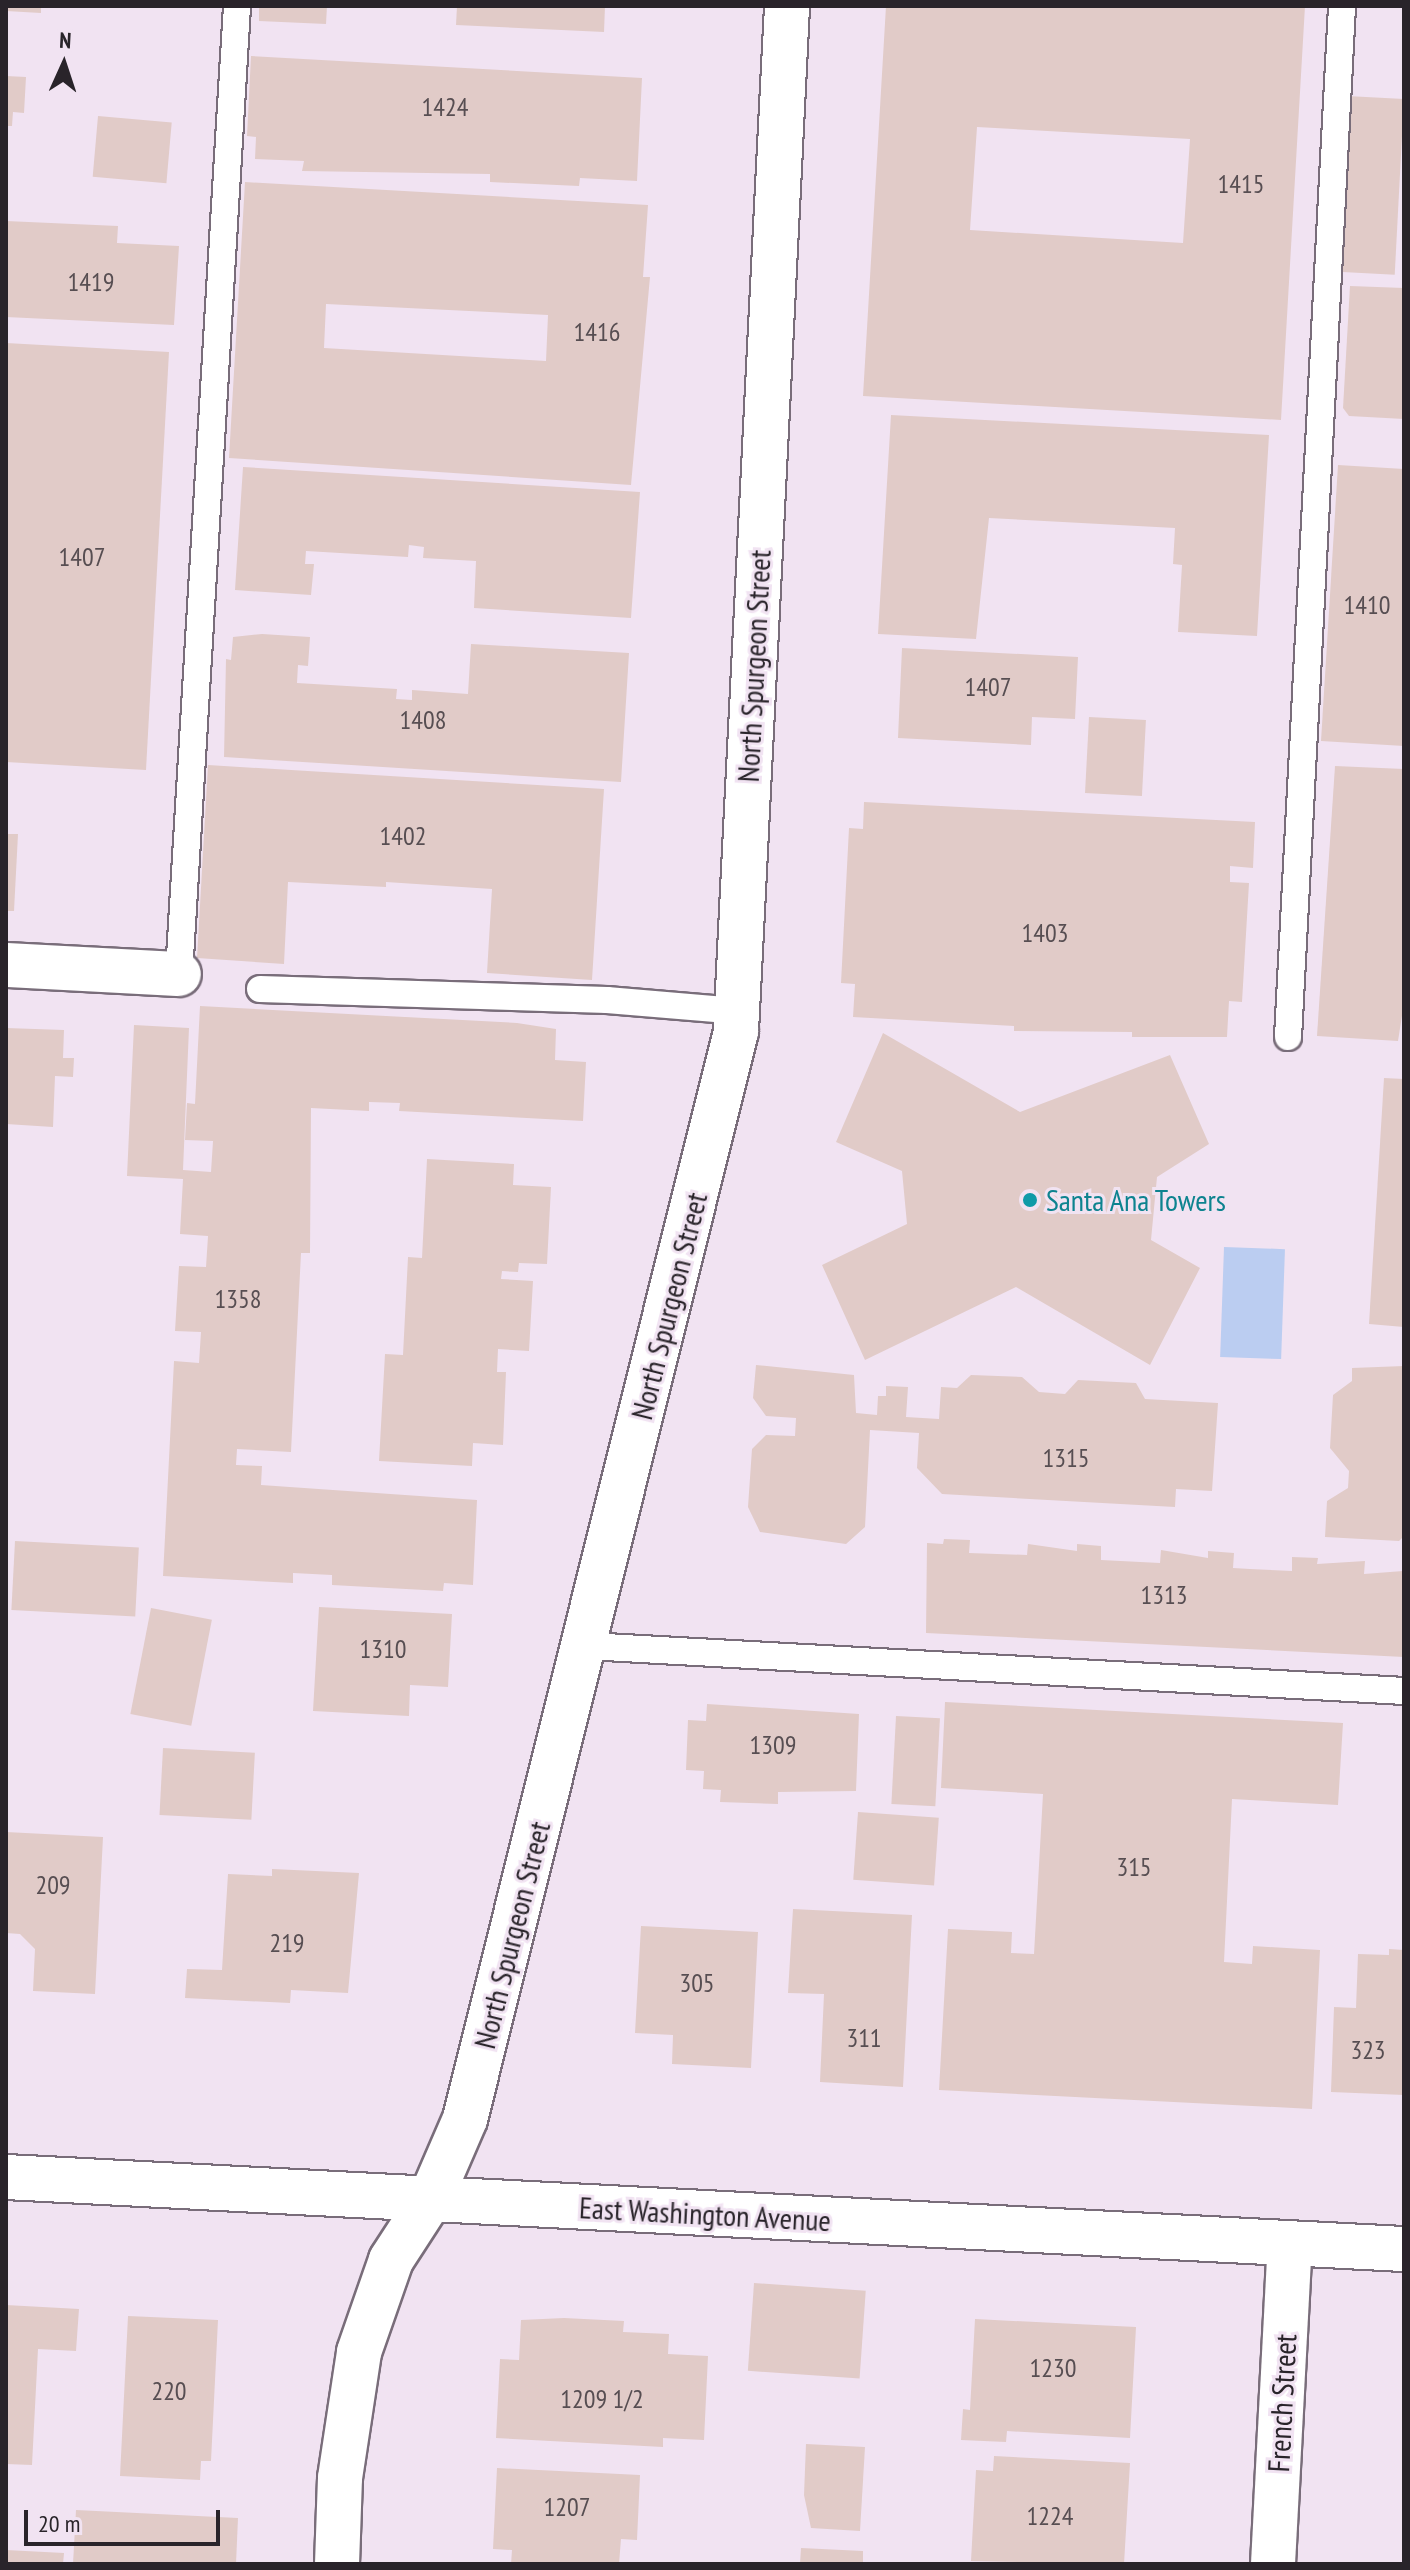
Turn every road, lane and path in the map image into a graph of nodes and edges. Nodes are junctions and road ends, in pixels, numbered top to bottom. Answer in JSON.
{"nodes":[{"id":1,"x":237,"y":6,"type":"edge"},
{"id":2,"x":787,"y":6,"type":"edge"},
{"id":3,"x":1342,"y":6,"type":"edge"},
{"id":4,"x":6,"y":965,"type":"edge"},
{"id":5,"x":179,"y":974,"type":"joint"},
{"id":6,"x":260,"y":989,"type":"dead end"},
{"id":7,"x":737,"y":1011,"type":"junction"},
{"id":8,"x":1288,"y":1037,"type":"dead end"},
{"id":9,"x":587,"y":1646,"type":"junction"},
{"id":10,"x":1404,"y":1691,"type":"edge"},
{"id":11,"x":6,"y":2177,"type":"edge"},
{"id":12,"x":430,"y":2200,"type":"junction"},
{"id":13,"x":1290,"y":2243,"type":"junction"},
{"id":14,"x":1404,"y":2249,"type":"edge"},
{"id":15,"x":337,"y":2564,"type":"edge"},
{"id":16,"x":1273,"y":2564,"type":"edge"}],
"edges":[{"from":1,"to":5,"type":"lane"},
{"from":2,"to":7,"type":"street","name":"North Spurgeon Street"},
{"from":3,"to":8,"type":"lane"},
{"from":4,"to":5,"type":"street"},
{"from":6,"to":7,"type":"lane"},
{"from":7,"to":9,"type":"street","name":"North Spurgeon Street"},
{"from":9,"to":10,"type":"lane"},
{"from":9,"to":12,"type":"street","name":"North Spurgeon Street"},
{"from":11,"to":12,"type":"street","name":"East Washington Avenue"},
{"from":12,"to":13,"type":"street","name":"East Washington Avenue"},
{"from":12,"to":15,"type":"street","name":"North Spurgeon Street"},
{"from":13,"to":14,"type":"street","name":"East Washington Avenue"},
{"from":13,"to":16,"type":"street","name":"French Street"}]}
